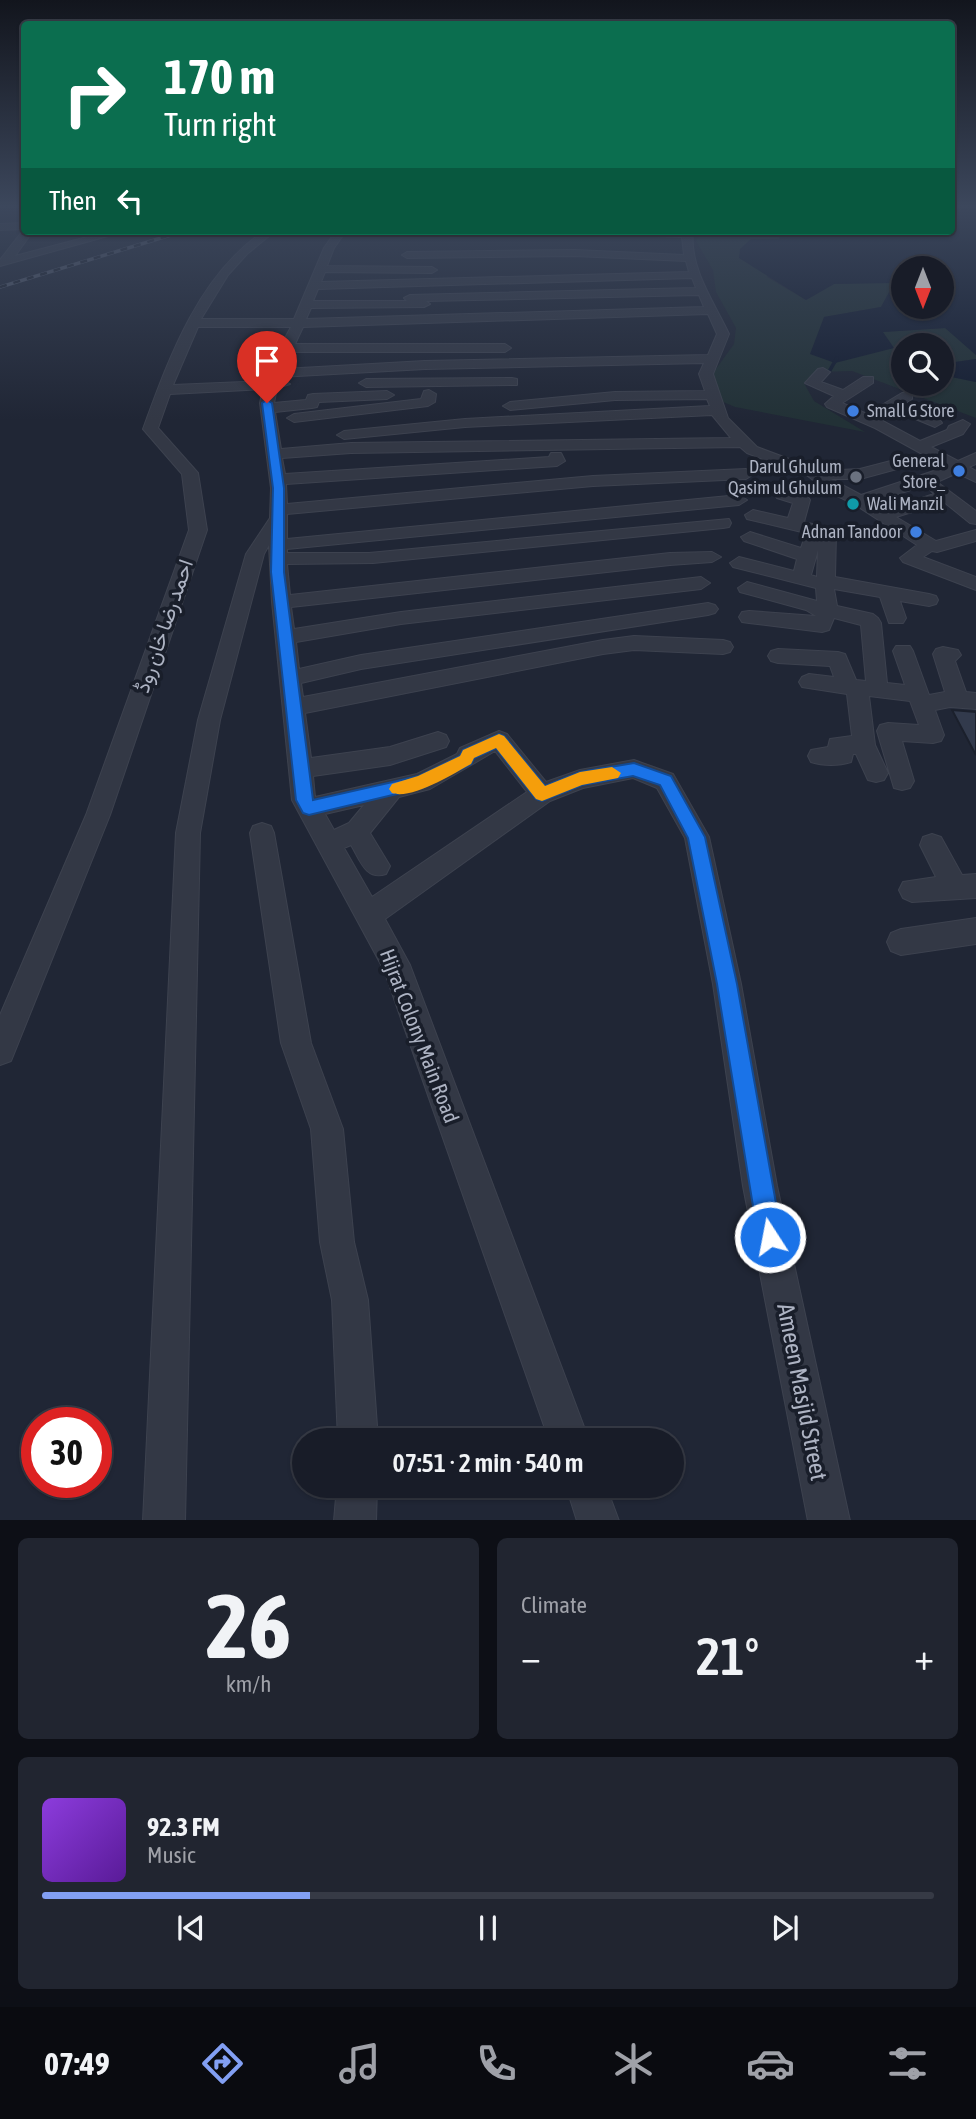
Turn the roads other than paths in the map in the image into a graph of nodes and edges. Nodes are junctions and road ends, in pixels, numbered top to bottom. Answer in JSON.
{"nodes":[{"id":1,"x":222,"y":278,"type":"edge"},
{"id":2,"x":321,"y":278,"type":"edge"},
{"id":3,"x":461,"y":278,"type":"edge"},
{"id":4,"x":545,"y":278,"type":"edge"},
{"id":5,"x":700,"y":278,"type":"edge"},
{"id":6,"x":539,"y":279,"type":"junction"},
{"id":7,"x":497,"y":281,"type":"junction"},
{"id":8,"x":499,"y":296,"type":"junction"},
{"id":9,"x":542,"y":296,"type":"junction"},
{"id":10,"x":708,"y":300,"type":"junction"},
{"id":11,"x":195,"y":323,"type":"junction"},
{"id":12,"x":527,"y":330,"type":"dead end"},
{"id":13,"x":294,"y":343,"type":"junction"},
{"id":14,"x":704,"y":344,"type":"dead end"},
{"id":15,"x":718,"y":344,"type":"junction"},
{"id":16,"x":523,"y":347,"type":"dead end"},
{"id":17,"x":710,"y":369,"type":"junction"},
{"id":18,"x":823,"y":372,"type":"dead end"},
{"id":19,"x":868,"y":380,"type":"dead end"},
{"id":20,"x":624,"y":382,"type":"dead end"},
{"id":21,"x":163,"y":390,"type":"junction"},
{"id":22,"x":846,"y":396,"type":"junction"},
{"id":23,"x":907,"y":396,"type":"dead end"},
{"id":24,"x":594,"y":398,"type":"junction"},
{"id":25,"x":716,"y":403,"type":"junction"},
{"id":26,"x":911,"y":412,"type":"dead end"},
{"id":27,"x":371,"y":420,"type":"dead end"},
{"id":28,"x":868,"y":420,"type":"junction"},
{"id":29,"x":963,"y":424,"type":"dead end"},
{"id":30,"x":729,"y":427,"type":"junction"},
{"id":31,"x":338,"y":435,"type":"junction"},
{"id":32,"x":905,"y":438,"type":"junction"},
{"id":33,"x":748,"y":449,"type":"junction"},
{"id":34,"x":917,"y":453,"type":"junction"},
{"id":35,"x":556,"y":456,"type":"junction"},
{"id":36,"x":976,"y":458,"type":"edge"},
{"id":37,"x":305,"y":465,"type":"dead end"},
{"id":38,"x":959,"y":468,"type":"junction"},
{"id":39,"x":746,"y":474,"type":"dead end"},
{"id":40,"x":815,"y":474,"type":"junction"},
{"id":41,"x":976,"y":477,"type":"edge"},
{"id":42,"x":278,"y":480,"type":"junction"},
{"id":43,"x":926,"y":480,"type":"junction"},
{"id":44,"x":945,"y":496,"type":"junction"},
{"id":45,"x":739,"y":500,"type":"dead end"},
{"id":46,"x":859,"y":501,"type":"junction"},
{"id":47,"x":523,"y":508,"type":"dead end"},
{"id":48,"x":756,"y":510,"type":"dead end"},
{"id":49,"x":881,"y":516,"type":"junction"},
{"id":50,"x":796,"y":519,"type":"junction"},
{"id":51,"x":976,"y":519,"type":"edge"},
{"id":52,"x":723,"y":523,"type":"dead end"},
{"id":53,"x":278,"y":533,"type":"junction"},
{"id":54,"x":827,"y":533,"type":"dead end"},
{"id":55,"x":976,"y":536,"type":"edge"},
{"id":56,"x":750,"y":537,"type":"dead end"},
{"id":57,"x":929,"y":545,"type":"junction"},
{"id":58,"x":806,"y":556,"type":"junction"},
{"id":59,"x":712,"y":557,"type":"dead end"},
{"id":60,"x":739,"y":564,"type":"dead end"},
{"id":61,"x":800,"y":580,"type":"junction"},
{"id":62,"x":974,"y":580,"type":"edge"},
{"id":63,"x":824,"y":581,"type":"junction"},
{"id":64,"x":701,"y":583,"type":"dead end"},
{"id":65,"x":747,"y":588,"type":"dead end"},
{"id":66,"x":888,"y":592,"type":"junction"},
{"id":67,"x":929,"y":600,"type":"dead end"},
{"id":68,"x":281,"y":602,"type":"junction"},
{"id":69,"x":708,"y":609,"type":"dead end"},
{"id":70,"x":827,"y":612,"type":"junction"},
{"id":71,"x":749,"y":617,"type":"dead end"},
{"id":72,"x":896,"y":618,"type":"dead end"},
{"id":73,"x":285,"y":637,"type":"junction"},
{"id":74,"x":723,"y":647,"type":"dead end"},
{"id":75,"x":903,"y":651,"type":"dead end"},
{"id":76,"x":951,"y":655,"type":"dead end"},
{"id":77,"x":778,"y":656,"type":"dead end"},
{"id":78,"x":290,"y":678,"type":"junction"},
{"id":79,"x":809,"y":682,"type":"dead end"},
{"id":80,"x":860,"y":688,"type":"junction"},
{"id":81,"x":921,"y":699,"type":"junction"},
{"id":82,"x":967,"y":700,"type":"edge"},
{"id":83,"x":293,"y":707,"type":"junction"},
{"id":84,"x":438,"y":741,"type":"dead end"},
{"id":85,"x":864,"y":745,"type":"junction"},
{"id":86,"x":819,"y":757,"type":"dead end"},
{"id":87,"x":301,"y":769,"type":"junction"},
{"id":88,"x":876,"y":772,"type":"dead end"},
{"id":89,"x":902,"y":781,"type":"dead end"},
{"id":90,"x":390,"y":791,"type":"junction"},
{"id":91,"x":542,"y":794,"type":"junction"},
{"id":92,"x":309,"y":808,"type":"junction"},
{"id":93,"x":356,"y":832,"type":"junction"},
{"id":94,"x":262,"y":833,"type":"dead end"},
{"id":95,"x":328,"y":844,"type":"junction"},
{"id":96,"x":932,"y":845,"type":"dead end"},
{"id":97,"x":377,"y":866,"type":"dead end"},
{"id":98,"x":966,"y":886,"type":"edge"},
{"id":99,"x":912,"y":890,"type":"dead end"},
{"id":100,"x":368,"y":915,"type":"junction"},
{"id":101,"x":976,"y":931,"type":"edge"},
{"id":102,"x":901,"y":942,"type":"dead end"},
{"id":103,"x":0,"y":1050,"type":"edge"},
{"id":104,"x":357,"y":1428,"type":"edge"},
{"id":105,"x":565,"y":1428,"type":"edge"},
{"id":106,"x":356,"y":1498,"type":"edge"},
{"id":107,"x":590,"y":1498,"type":"edge"},
{"id":108,"x":164,"y":1520,"type":"edge"},
{"id":109,"x":355,"y":1520,"type":"edge"},
{"id":110,"x":598,"y":1520,"type":"edge"},
{"id":111,"x":829,"y":1520,"type":"edge"}],
"edges":[{"from":1,"to":11,"type":"street","name":"احمد رضا خان روڈ"},
{"from":2,"to":13,"type":"street"},
{"from":3,"to":13,"type":"street"},
{"from":4,"to":6,"type":"street"},
{"from":5,"to":10,"type":"street"},
{"from":6,"to":7,"type":"street"},
{"from":6,"to":9,"type":"street"},
{"from":7,"to":8,"type":"street"},
{"from":7,"to":13,"type":"street"},
{"from":8,"to":9,"type":"street"},
{"from":8,"to":13,"type":"street"},
{"from":9,"to":10,"type":"street"},
{"from":10,"to":13,"type":"street"},
{"from":10,"to":13,"type":"street"},
{"from":10,"to":15,"type":"street"},
{"from":11,"to":13,"type":"street"},
{"from":11,"to":21,"type":"street","name":"احمد رضا خان روڈ"},
{"from":12,"to":13,"type":"street"},
{"from":13,"to":16,"type":"street"},
{"from":13,"to":17,"type":"street"},
{"from":13,"to":17,"type":"street"},
{"from":13,"to":21,"type":"street"},
{"from":13,"to":24,"type":"street"},
{"from":13,"to":31,"type":"street"},
{"from":13,"to":33,"type":"street"},
{"from":13,"to":42,"type":"street","name":"Hijrat Colony Main Road"},
{"from":14,"to":15,"type":"street"},
{"from":15,"to":17,"type":"street"},
{"from":17,"to":20,"type":"street"},
{"from":17,"to":25,"type":"street"},
{"from":18,"to":22,"type":"street"},
{"from":19,"to":22,"type":"street"},
{"from":21,"to":103,"type":"street","name":"احمد رضا خان روڈ"},
{"from":22,"to":28,"type":"street"},
{"from":23,"to":28,"type":"street"},
{"from":24,"to":25,"type":"street"},
{"from":24,"to":27,"type":"street"},
{"from":25,"to":30,"type":"street"},
{"from":25,"to":31,"type":"street"},
{"from":26,"to":32,"type":"street"},
{"from":28,"to":32,"type":"street"},
{"from":29,"to":34,"type":"street"},
{"from":30,"to":31,"type":"street"},
{"from":30,"to":33,"type":"street"},
{"from":32,"to":34,"type":"street"},
{"from":33,"to":35,"type":"street"},
{"from":33,"to":40,"type":"street"},
{"from":34,"to":38,"type":"street"},
{"from":34,"to":40,"type":"street"},
{"from":35,"to":37,"type":"street"},
{"from":35,"to":42,"type":"street"},
{"from":36,"to":38,"type":"street"},
{"from":38,"to":41,"type":"street"},
{"from":38,"to":43,"type":"street"},
{"from":39,"to":53,"type":"street"},
{"from":40,"to":46,"type":"street"},
{"from":40,"to":50,"type":"street"},
{"from":42,"to":53,"type":"street","name":"Hijrat Colony Main Road"},
{"from":43,"to":44,"type":"street"},
{"from":43,"to":46,"type":"street"},
{"from":44,"to":49,"type":"street"},
{"from":44,"to":51,"type":"street"},
{"from":45,"to":53,"type":"street"},
{"from":46,"to":49,"type":"street"},
{"from":47,"to":53,"type":"street"},
{"from":48,"to":50,"type":"street"},
{"from":49,"to":57,"type":"street"},
{"from":50,"to":58,"type":"street"},
{"from":52,"to":53,"type":"street"},
{"from":53,"to":68,"type":"street","name":"Hijrat Colony Main Road"},
{"from":53,"to":108,"type":"street"},
{"from":54,"to":63,"type":"street"},
{"from":55,"to":57,"type":"street"},
{"from":56,"to":58,"type":"street"},
{"from":57,"to":62,"type":"street"},
{"from":58,"to":61,"type":"street"},
{"from":59,"to":68,"type":"street"},
{"from":60,"to":61,"type":"street"},
{"from":61,"to":63,"type":"street"},
{"from":63,"to":66,"type":"street"},
{"from":63,"to":70,"type":"street"},
{"from":64,"to":73,"type":"street"},
{"from":65,"to":70,"type":"street"},
{"from":66,"to":67,"type":"street"},
{"from":66,"to":72,"type":"street"},
{"from":68,"to":73,"type":"street","name":"Hijrat Colony Main Road"},
{"from":69,"to":78,"type":"street"},
{"from":70,"to":71,"type":"street"},
{"from":70,"to":80,"type":"street"},
{"from":73,"to":78,"type":"street","name":"Hijrat Colony Main Road"},
{"from":74,"to":83,"type":"street"},
{"from":75,"to":81,"type":"street"},
{"from":76,"to":82,"type":"street"},
{"from":77,"to":80,"type":"street"},
{"from":78,"to":83,"type":"street","name":"Hijrat Colony Main Road"},
{"from":79,"to":80,"type":"street"},
{"from":80,"to":81,"type":"street"},
{"from":80,"to":85,"type":"street"},
{"from":81,"to":82,"type":"street"},
{"from":81,"to":89,"type":"street"},
{"from":83,"to":87,"type":"street","name":"Hijrat Colony Main Road"},
{"from":84,"to":87,"type":"street"},
{"from":85,"to":86,"type":"street"},
{"from":85,"to":88,"type":"street"},
{"from":87,"to":92,"type":"street","name":"Hijrat Colony Main Road"},
{"from":90,"to":91,"type":"street"},
{"from":90,"to":92,"type":"street"},
{"from":90,"to":93,"type":"street"},
{"from":91,"to":100,"type":"street","name":"Ameen Masjid Street"},
{"from":91,"to":111,"type":"street","name":"Ameen Masjid Street"},
{"from":92,"to":95,"type":"street","name":"Hijrat Colony Main Road"},
{"from":93,"to":95,"type":"street"},
{"from":93,"to":97,"type":"street"},
{"from":94,"to":104,"type":"street"},
{"from":95,"to":100,"type":"street","name":"Hijrat Colony Main Road"},
{"from":96,"to":98,"type":"street"},
{"from":98,"to":99,"type":"street"},
{"from":100,"to":105,"type":"street","name":"Hijrat Colony Main Road"},
{"from":101,"to":102,"type":"street"},
{"from":106,"to":109,"type":"street"},
{"from":107,"to":110,"type":"street"}]}
